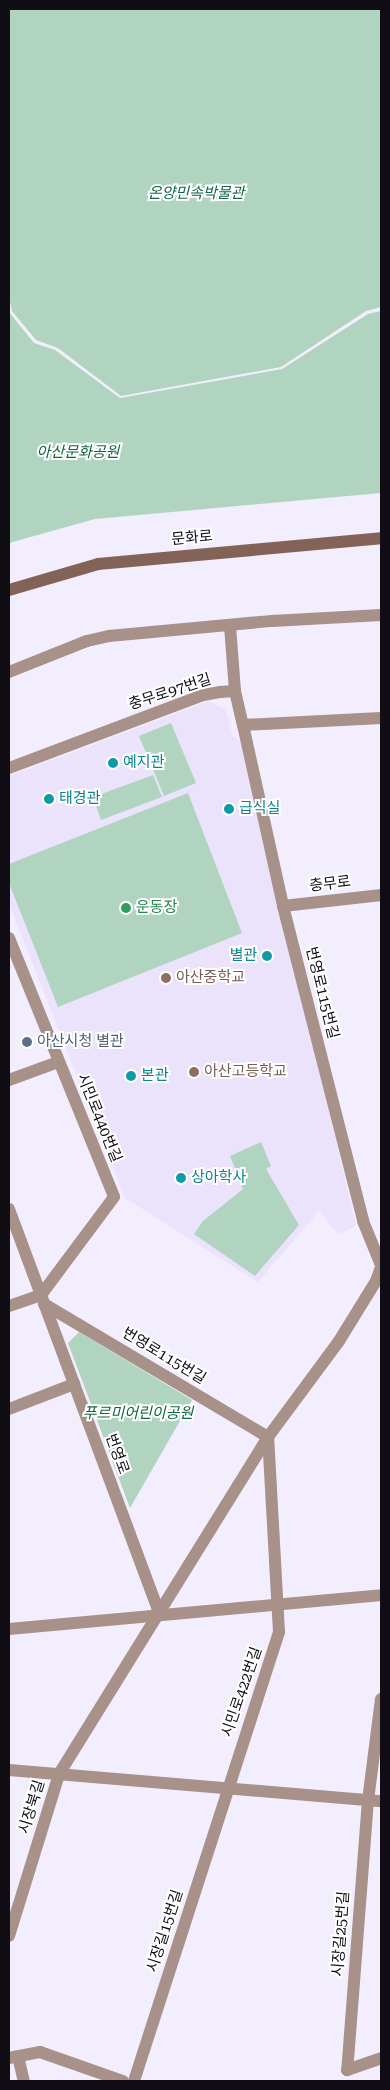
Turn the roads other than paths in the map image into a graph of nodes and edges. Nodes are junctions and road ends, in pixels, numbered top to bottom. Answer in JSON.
{"nodes":[{"id":1,"x":381,"y":538,"type":"edge"},
{"id":2,"x":9,"y":590,"type":"edge"},
{"id":3,"x":381,"y":615,"type":"edge"},
{"id":4,"x":230,"y":626,"type":"junction"},
{"id":5,"x":9,"y":672,"type":"edge"},
{"id":6,"x":235,"y":691,"type":"junction"},
{"id":7,"x":381,"y":718,"type":"edge"},
{"id":8,"x":242,"y":725,"type":"junction"},
{"id":9,"x":9,"y":768,"type":"edge"},
{"id":10,"x":381,"y":895,"type":"edge"},
{"id":11,"x":283,"y":906,"type":"junction"},
{"id":12,"x":9,"y":938,"type":"edge"},
{"id":13,"x":12,"y":954,"type":"edge"},
{"id":14,"x":58,"y":1062,"type":"junction"},
{"id":15,"x":9,"y":1080,"type":"edge"},
{"id":16,"x":9,"y":1209,"type":"edge"},
{"id":17,"x":381,"y":1266,"type":"edge"},
{"id":18,"x":379,"y":1286,"type":"edge"},
{"id":19,"x":42,"y":1299,"type":"junction"},
{"id":20,"x":9,"y":1306,"type":"edge"},
{"id":21,"x":74,"y":1384,"type":"junction"},
{"id":22,"x":9,"y":1409,"type":"edge"},
{"id":23,"x":268,"y":1436,"type":"junction"},
{"id":24,"x":381,"y":1595,"type":"edge"},
{"id":25,"x":278,"y":1603,"type":"junction"},
{"id":26,"x":160,"y":1615,"type":"junction"},
{"id":27,"x":9,"y":1629,"type":"edge"},
{"id":28,"x":381,"y":1699,"type":"edge"},
{"id":29,"x":9,"y":1770,"type":"edge"},
{"id":30,"x":60,"y":1774,"type":"junction"},
{"id":31,"x":226,"y":1790,"type":"junction"},
{"id":32,"x":368,"y":1800,"type":"junction"},
{"id":33,"x":381,"y":1802,"type":"edge"},
{"id":34,"x":9,"y":1936,"type":"edge"},
{"id":35,"x":14,"y":2057,"type":"edge"},
{"id":36,"x":381,"y":2058,"type":"edge"},
{"id":37,"x":347,"y":2076,"type":"edge"},
{"id":38,"x":24,"y":2081,"type":"edge"},
{"id":39,"x":122,"y":2081,"type":"edge"},
{"id":40,"x":134,"y":2081,"type":"edge"}],
"edges":[{"from":1,"to":2,"type":"main road","name":"문화로"},
{"from":3,"to":4,"type":"street"},
{"from":4,"to":5,"type":"street"},
{"from":4,"to":6,"type":"street"},
{"from":6,"to":8,"type":"street","name":"충무로97번길"},
{"from":6,"to":9,"type":"street","name":"충무로97번길"},
{"from":7,"to":8,"type":"street"},
{"from":8,"to":11,"type":"street","name":"번영로115번길"},
{"from":10,"to":11,"type":"street","name":"충무로"},
{"from":11,"to":17,"type":"street","name":"번영로115번길"},
{"from":12,"to":13,"type":"street","name":"시민로440번길"},
{"from":13,"to":14,"type":"street","name":"시민로440번길"},
{"from":14,"to":15,"type":"street"},
{"from":14,"to":19,"type":"street","name":"시민로440번길"},
{"from":16,"to":19,"type":"street"},
{"from":17,"to":18,"type":"street","name":"번영로115번길"},
{"from":18,"to":23,"type":"street","name":"번영로115번길"},
{"from":19,"to":20,"type":"street"},
{"from":19,"to":21,"type":"street","name":"번영로"},
{"from":19,"to":23,"type":"street","name":"번영로115번길"},
{"from":21,"to":22,"type":"street"},
{"from":21,"to":26,"type":"street","name":"번영로"},
{"from":23,"to":25,"type":"street"},
{"from":23,"to":26,"type":"street","name":"번영로115번길"},
{"from":24,"to":25,"type":"street"},
{"from":25,"to":26,"type":"street"},
{"from":25,"to":31,"type":"street","name":"시민로422번길"},
{"from":26,"to":27,"type":"street"},
{"from":26,"to":30,"type":"street"},
{"from":28,"to":32,"type":"street"},
{"from":29,"to":30,"type":"street"},
{"from":30,"to":31,"type":"street"},
{"from":30,"to":34,"type":"street","name":"시장북길"},
{"from":31,"to":32,"type":"street"},
{"from":31,"to":40,"type":"street","name":"시장길15번길"},
{"from":32,"to":33,"type":"street"},
{"from":32,"to":37,"type":"street","name":"시장길25번길"},
{"from":35,"to":38,"type":"street"},
{"from":35,"to":39,"type":"street"},
{"from":36,"to":37,"type":"street","name":"시장길25번길"}]}
